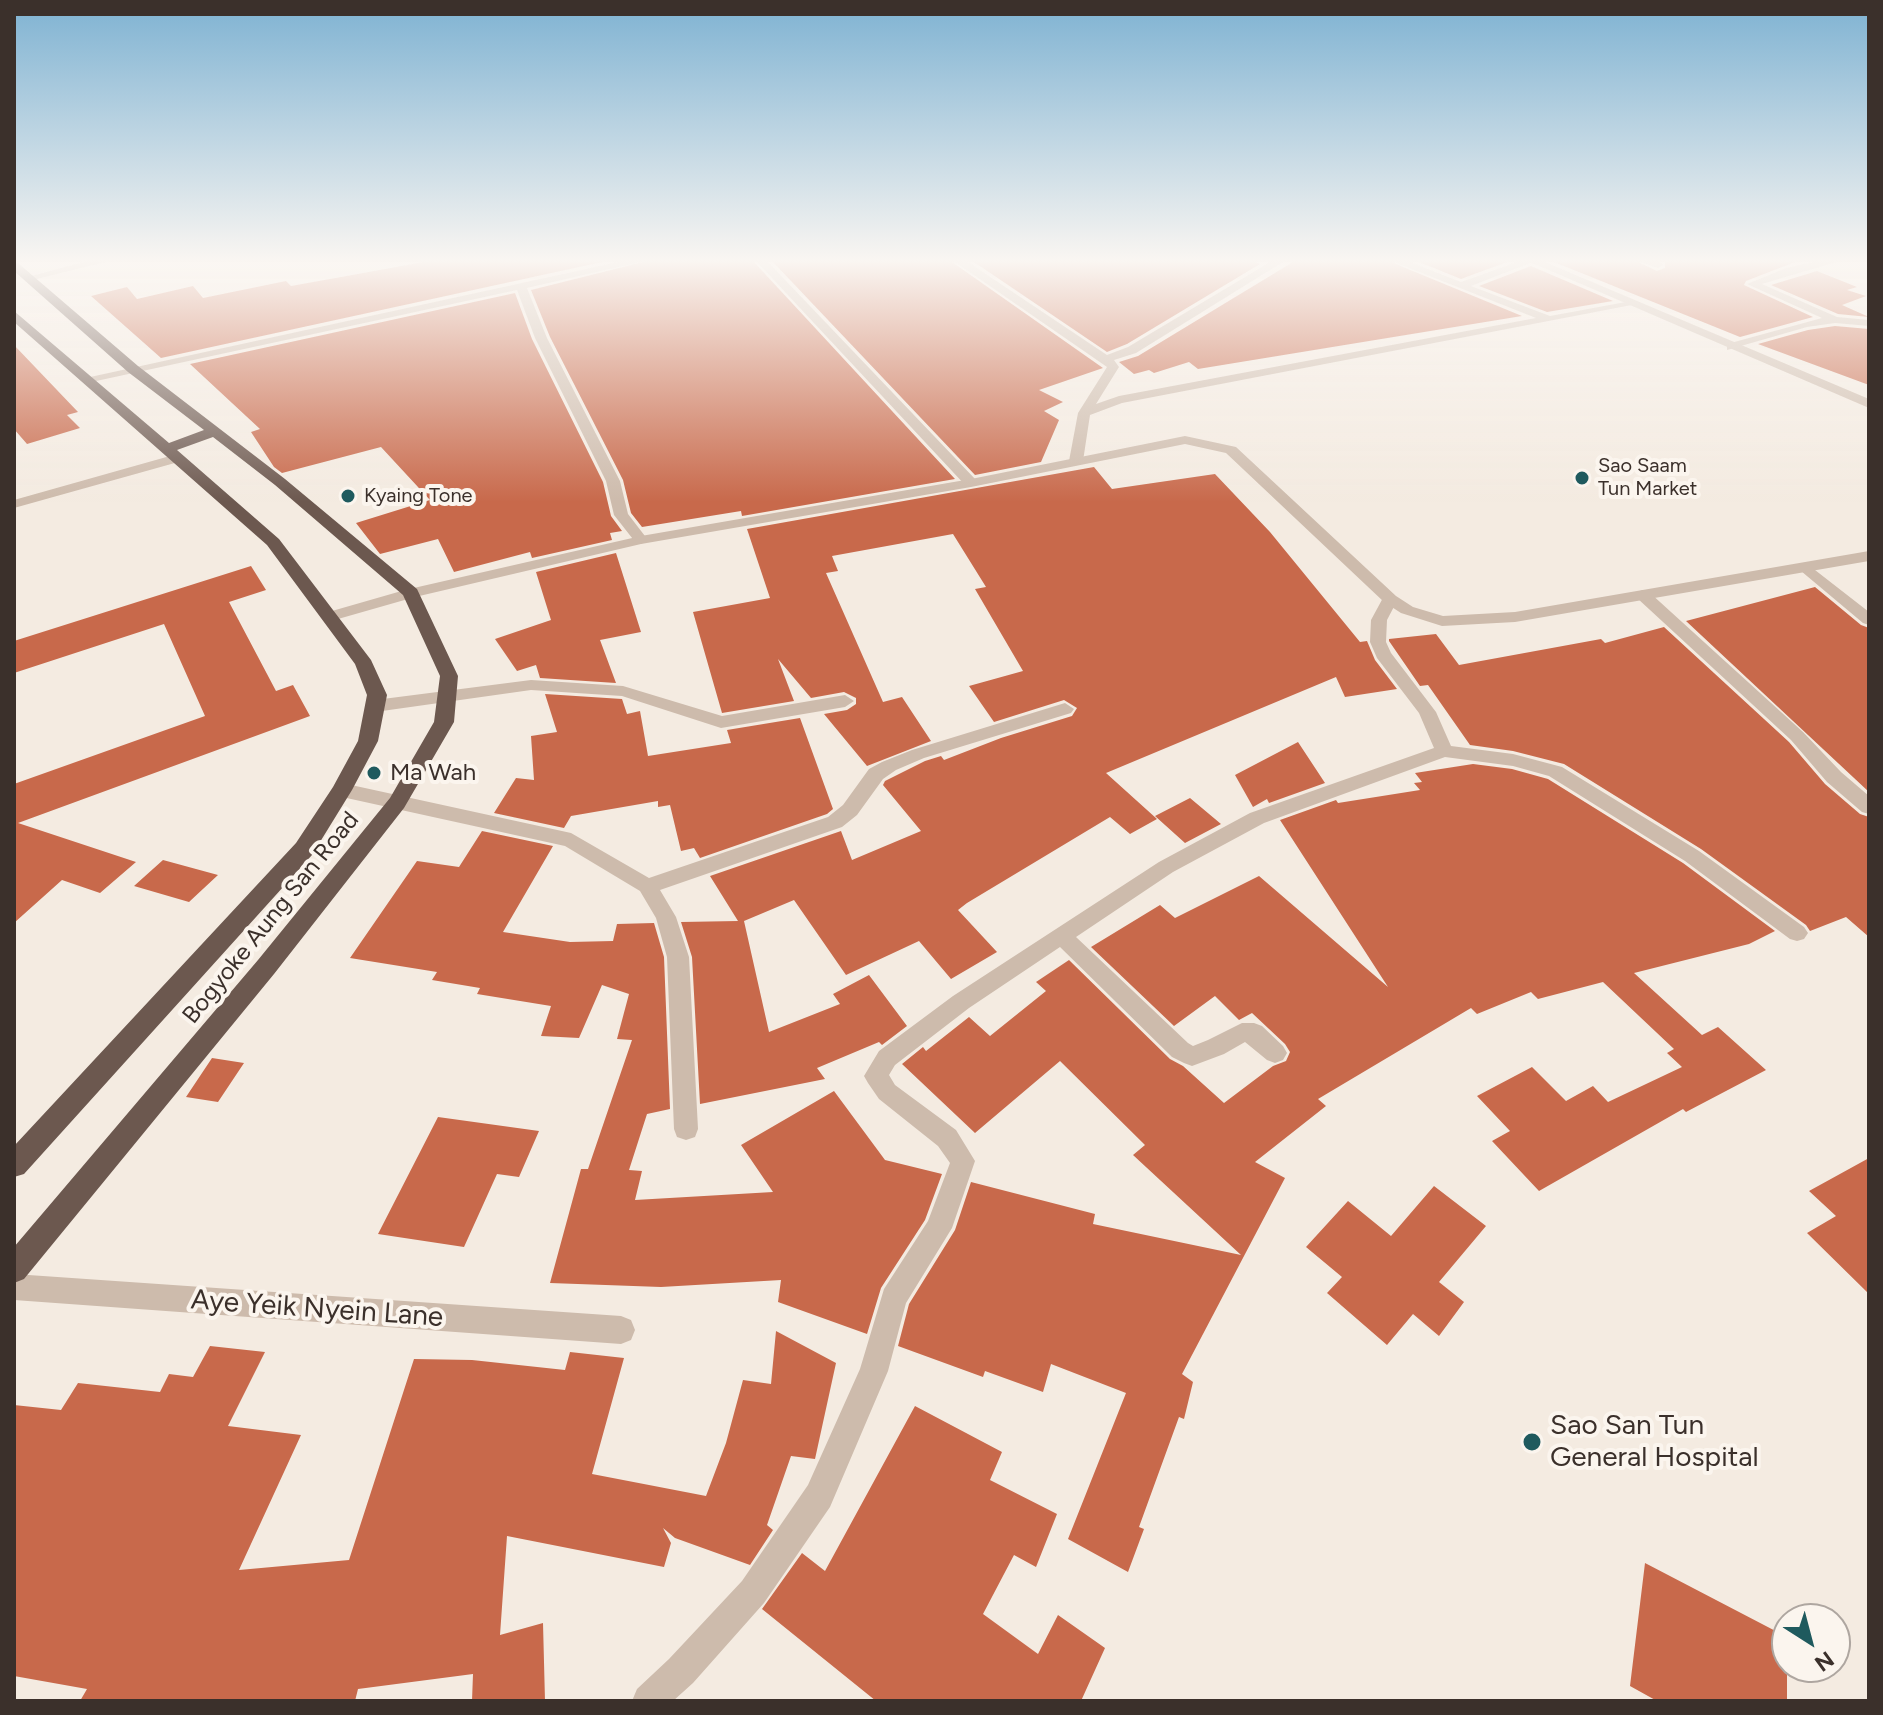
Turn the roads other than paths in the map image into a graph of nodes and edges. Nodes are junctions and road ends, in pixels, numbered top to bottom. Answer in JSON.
{"nodes":[{"id":1,"x":45,"y":342,"type":"edge"},
{"id":2,"x":102,"y":342,"type":"edge"},
{"id":3,"x":259,"y":342,"type":"edge"},
{"id":4,"x":543,"y":342,"type":"edge"},
{"id":5,"x":838,"y":342,"type":"edge"},
{"id":6,"x":1080,"y":342,"type":"edge"},
{"id":7,"x":1145,"y":342,"type":"edge"},
{"id":8,"x":1424,"y":342,"type":"edge"},
{"id":9,"x":1719,"y":342,"type":"edge"},
{"id":10,"x":1747,"y":342,"type":"edge"},
{"id":11,"x":1731,"y":347,"type":"junction"},
{"id":12,"x":1106,"y":359,"type":"junction"},
{"id":13,"x":133,"y":369,"type":"junction"},
{"id":14,"x":87,"y":379,"type":"junction"},
{"id":15,"x":1869,"y":404,"type":"edge"},
{"id":16,"x":1084,"y":413,"type":"junction"},
{"id":17,"x":213,"y":432,"type":"junction"},
{"id":18,"x":172,"y":454,"type":"junction"},
{"id":19,"x":1076,"y":461,"type":"junction"},
{"id":20,"x":971,"y":483,"type":"junction"},
{"id":21,"x":14,"y":504,"type":"edge"},
{"id":22,"x":641,"y":540,"type":"junction"},
{"id":23,"x":1869,"y":556,"type":"edge"},
{"id":24,"x":1806,"y":568,"type":"junction"},
{"id":25,"x":411,"y":593,"type":"junction"},
{"id":26,"x":1643,"y":595,"type":"junction"},
{"id":27,"x":1390,"y":599,"type":"junction"},
{"id":28,"x":331,"y":616,"type":"junction"},
{"id":29,"x":1869,"y":620,"type":"edge"},
{"id":30,"x":447,"y":696,"type":"junction"},
{"id":31,"x":845,"y":701,"type":"dead end"},
{"id":32,"x":375,"y":706,"type":"junction"},
{"id":33,"x":1065,"y":709,"type":"dead end"},
{"id":34,"x":1444,"y":751,"type":"junction"},
{"id":35,"x":342,"y":790,"type":"junction"},
{"id":36,"x":397,"y":803,"type":"junction"},
{"id":37,"x":1869,"y":807,"type":"edge"},
{"id":38,"x":647,"y":886,"type":"junction"},
{"id":39,"x":1797,"y":933,"type":"dead end"},
{"id":40,"x":1061,"y":935,"type":"junction"},
{"id":41,"x":1275,"y":1053,"type":"dead end"},
{"id":42,"x":686,"y":1129,"type":"dead end"},
{"id":43,"x":14,"y":1165,"type":"edge"},
{"id":44,"x":14,"y":1269,"type":"edge"},
{"id":45,"x":14,"y":1287,"type":"edge"},
{"id":46,"x":621,"y":1330,"type":"dead end"},
{"id":47,"x":649,"y":1701,"type":"edge"}],
"edges":[{"from":1,"to":14,"type":"highway","name":"Bogyoke Aung San Road"},
{"from":2,"to":13,"type":"highway","name":"Bogyoke Aung San Road"},
{"from":3,"to":13,"type":"street"},
{"from":4,"to":22,"type":"street"},
{"from":5,"to":20,"type":"street"},
{"from":6,"to":12,"type":"street"},
{"from":7,"to":12,"type":"street"},
{"from":8,"to":16,"type":"street"},
{"from":9,"to":11,"type":"street"},
{"from":10,"to":11,"type":"street"},
{"from":11,"to":15,"type":"street"},
{"from":12,"to":16,"type":"street"},
{"from":13,"to":14,"type":"street"},
{"from":13,"to":17,"type":"highway","name":"Bogyoke Aung San Road"},
{"from":14,"to":18,"type":"highway","name":"Bogyoke Aung San Road"},
{"from":16,"to":19,"type":"street"},
{"from":17,"to":18,"type":"highway"},
{"from":17,"to":25,"type":"highway","name":"Bogyoke Aung San Road"},
{"from":18,"to":21,"type":"street"},
{"from":18,"to":28,"type":"highway","name":"Bogyoke Aung San Road"},
{"from":19,"to":20,"type":"street"},
{"from":19,"to":27,"type":"street"},
{"from":20,"to":22,"type":"street"},
{"from":22,"to":25,"type":"street"},
{"from":23,"to":24,"type":"street"},
{"from":24,"to":26,"type":"street"},
{"from":24,"to":29,"type":"street"},
{"from":25,"to":28,"type":"street"},
{"from":25,"to":30,"type":"highway","name":"Bogyoke Aung San Road"},
{"from":26,"to":27,"type":"street"},
{"from":26,"to":37,"type":"street"},
{"from":27,"to":34,"type":"street"},
{"from":28,"to":32,"type":"highway","name":"Bogyoke Aung San Road"},
{"from":30,"to":31,"type":"street"},
{"from":30,"to":32,"type":"street"},
{"from":30,"to":36,"type":"highway","name":"Bogyoke Aung San Road"},
{"from":32,"to":35,"type":"highway","name":"Bogyoke Aung San Road"},
{"from":33,"to":38,"type":"street"},
{"from":34,"to":39,"type":"street"},
{"from":34,"to":40,"type":"street"},
{"from":35,"to":36,"type":"street"},
{"from":35,"to":43,"type":"highway","name":"Bogyoke Aung San Road"},
{"from":36,"to":38,"type":"street"},
{"from":36,"to":44,"type":"highway","name":"Bogyoke Aung San Road"},
{"from":38,"to":42,"type":"street"},
{"from":40,"to":41,"type":"street"},
{"from":40,"to":47,"type":"street"},
{"from":45,"to":46,"type":"street","name":"Aye Yeik Nyein Lane"}]}
